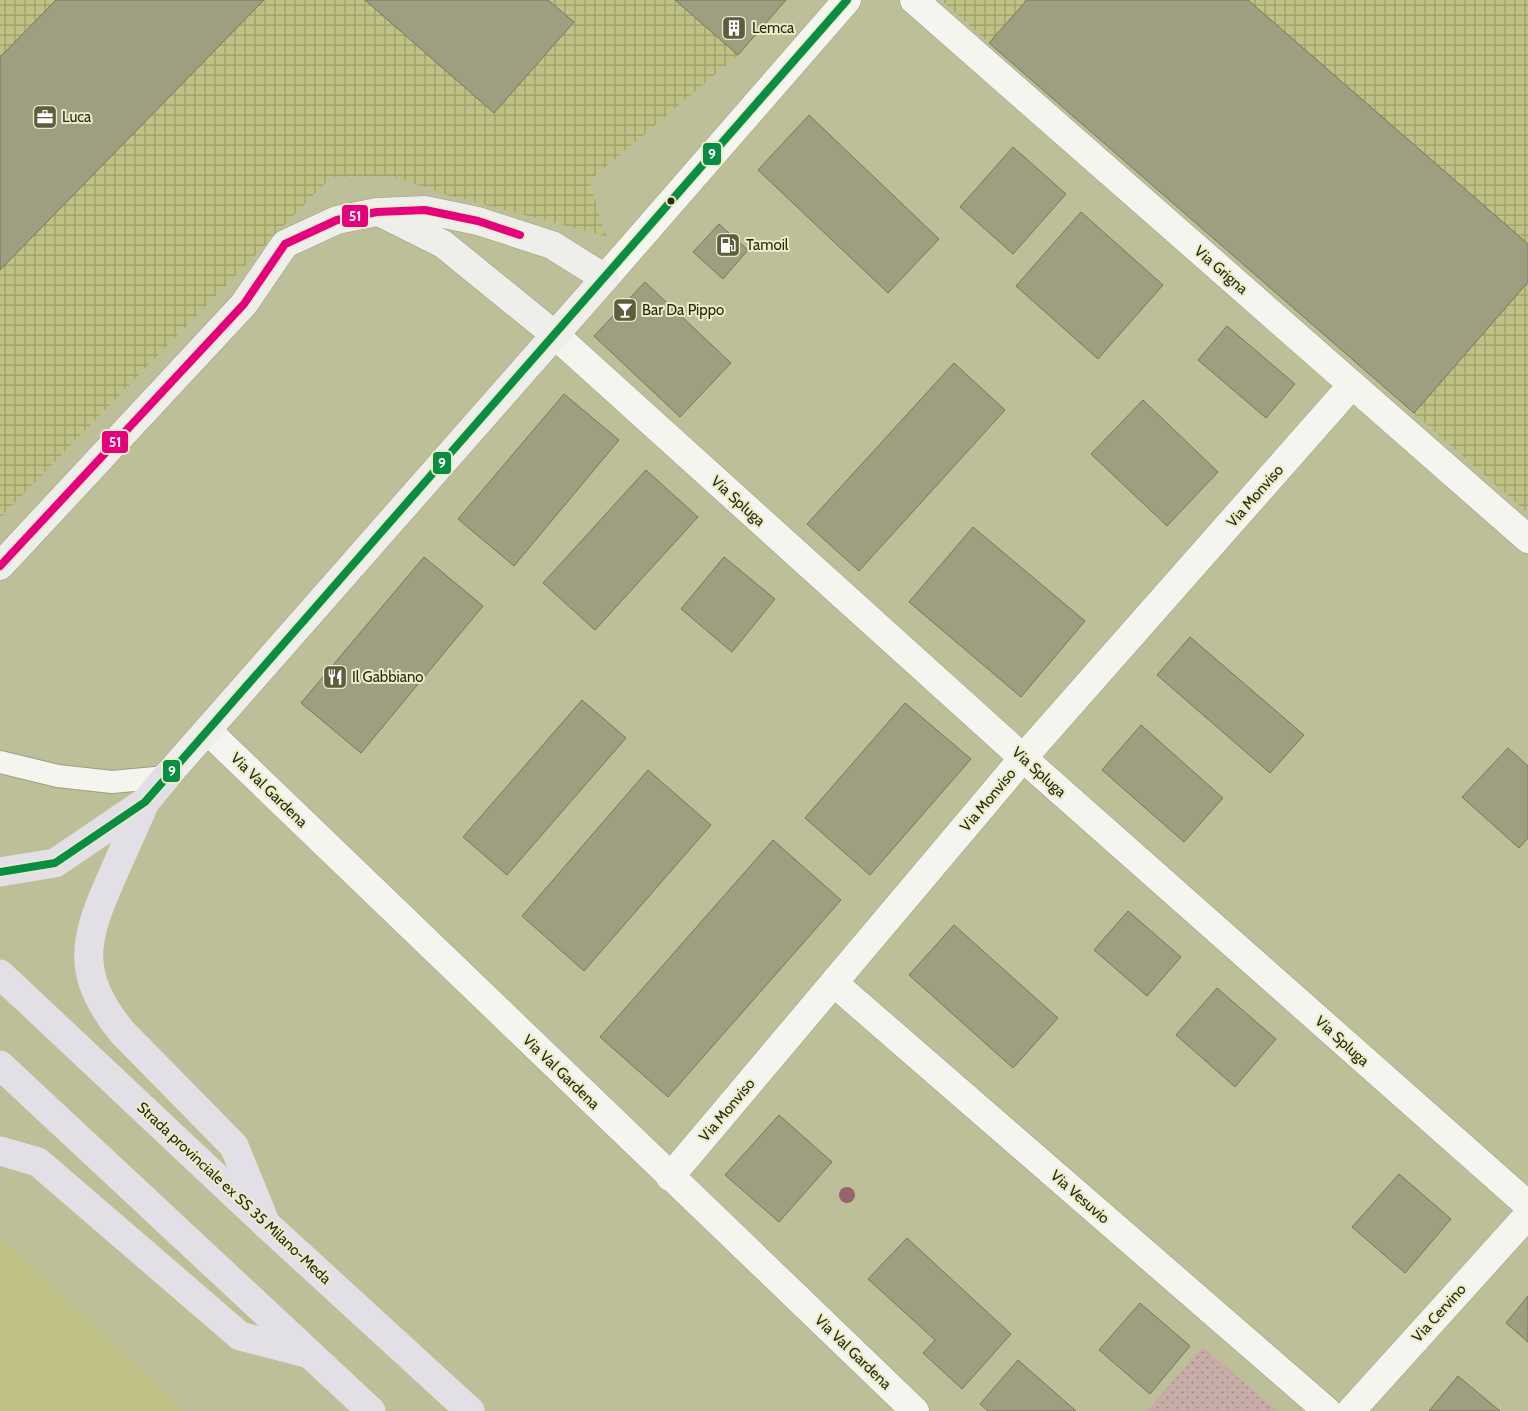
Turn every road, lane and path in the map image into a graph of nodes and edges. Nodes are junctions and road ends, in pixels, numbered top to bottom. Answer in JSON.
{"nodes":[{"id":1,"x":847,"y":0,"type":"edge"},
{"id":2,"x":914,"y":0,"type":"edge"},
{"id":3,"x":377,"y":212,"type":"junction"},
{"id":4,"x":604,"y":278,"type":"junction"},
{"id":5,"x":554,"y":335,"type":"junction"},
{"id":6,"x":1352,"y":385,"type":"junction"},
{"id":7,"x":1528,"y":539,"type":"edge"},
{"id":8,"x":0,"y":566,"type":"edge"},
{"id":9,"x":208,"y":731,"type":"junction"},
{"id":10,"x":1023,"y":758,"type":"junction"},
{"id":11,"x":0,"y":762,"type":"edge"},
{"id":12,"x":166,"y":777,"type":"junction"},
{"id":13,"x":145,"y":802,"type":"junction"},
{"id":14,"x":0,"y":872,"type":"edge"},
{"id":15,"x":0,"y":974,"type":"edge"},
{"id":16,"x":834,"y":983,"type":"junction"},
{"id":17,"x":0,"y":1065,"type":"edge"},
{"id":18,"x":0,"y":1152,"type":"edge"},
{"id":19,"x":670,"y":1177,"type":"junction"},
{"id":20,"x":1528,"y":1205,"type":"edge"},
{"id":21,"x":1528,"y":1215,"type":"edge"},
{"id":22,"x":267,"y":1225,"type":"junction"},
{"id":23,"x":310,"y":1354,"type":"junction"},
{"id":24,"x":371,"y":1411,"type":"edge"},
{"id":25,"x":470,"y":1411,"type":"edge"},
{"id":26,"x":916,"y":1411,"type":"edge"},
{"id":27,"x":1327,"y":1411,"type":"edge"},
{"id":28,"x":1351,"y":1411,"type":"edge"}],
"edges":[{"from":1,"to":4,"type":"street"},
{"from":2,"to":6,"type":"street","name":"Via Grigna"},
{"from":3,"to":4,"type":"main road"},
{"from":3,"to":5,"type":"main road"},
{"from":3,"to":8,"type":"main road"},
{"from":4,"to":5,"type":"main road"},
{"from":5,"to":9,"type":"main road"},
{"from":5,"to":10,"type":"street","name":"Via Spluga"},
{"from":6,"to":7,"type":"street","name":"Via Grigna"},
{"from":6,"to":10,"type":"street","name":"Via Monviso"},
{"from":9,"to":12,"type":"main road"},
{"from":9,"to":19,"type":"street","name":"Via Val Gardena"},
{"from":10,"to":16,"type":"street","name":"Via Monviso"},
{"from":10,"to":20,"type":"street","name":"Via Spluga"},
{"from":11,"to":12,"type":"lane"},
{"from":12,"to":13,"type":"highway"},
{"from":13,"to":14,"type":"highway"},
{"from":13,"to":22,"type":"highway"},
{"from":15,"to":22,"type":"highway","name":"Strada provinciale ex SS 35 Milano-Meda"},
{"from":16,"to":19,"type":"street","name":"Via Monviso"},
{"from":16,"to":27,"type":"street","name":"Via Vesuvio"},
{"from":17,"to":23,"type":"highway"},
{"from":18,"to":23,"type":"highway"},
{"from":19,"to":26,"type":"street","name":"Via Val Gardena"},
{"from":21,"to":28,"type":"street","name":"Via Cervino"},
{"from":22,"to":25,"type":"highway","name":"Strada provinciale ex SS 35 Milano-Meda"},
{"from":23,"to":24,"type":"highway"}]}
